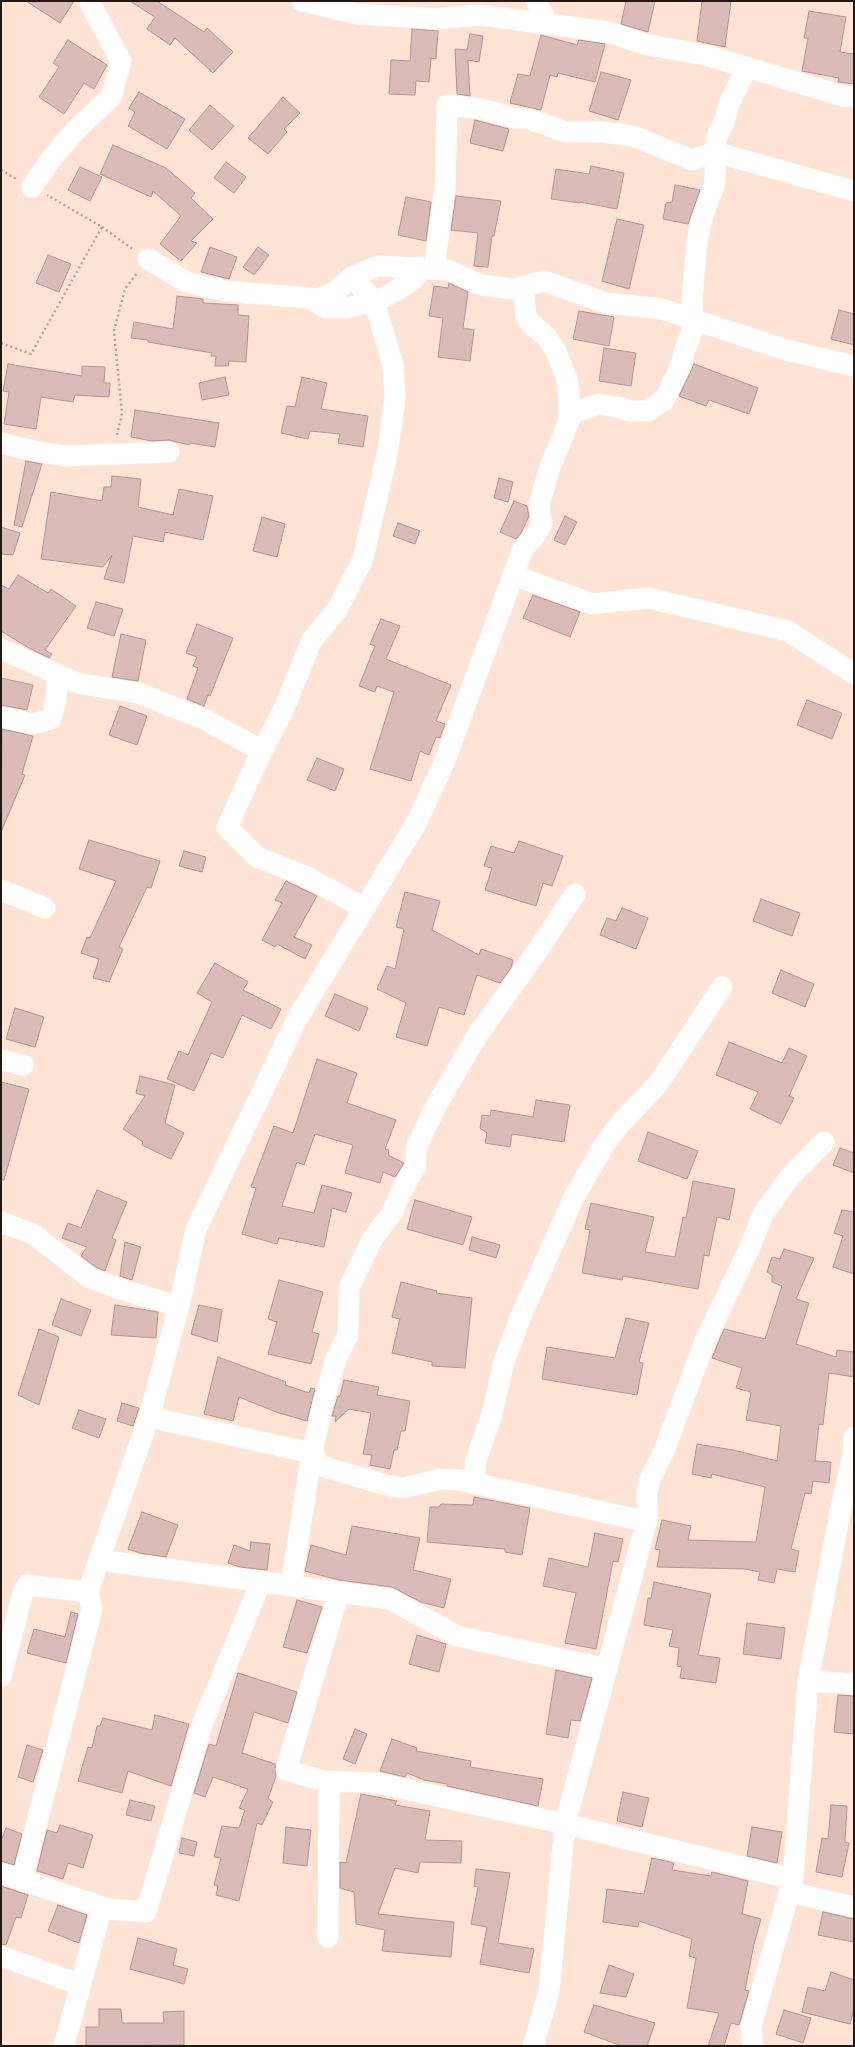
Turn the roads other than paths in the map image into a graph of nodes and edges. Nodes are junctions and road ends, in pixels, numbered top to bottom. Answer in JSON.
{"nodes":[{"id":1,"x":89,"y":1,"type":"edge"},
{"id":2,"x":302,"y":1,"type":"edge"},
{"id":3,"x":536,"y":1,"type":"edge"},
{"id":4,"x":480,"y":8,"type":"edge"},
{"id":5,"x":413,"y":9,"type":"edge"},
{"id":6,"x":547,"y":22,"type":"junction"},
{"id":7,"x":746,"y":67,"type":"junction"},
{"id":8,"x":854,"y":97,"type":"edge"},
{"id":9,"x":715,"y":152,"type":"junction"},
{"id":10,"x":32,"y":187,"type":"road end"},
{"id":11,"x":854,"y":191,"type":"edge"},
{"id":12,"x":148,"y":260,"type":"road end"},
{"id":13,"x":426,"y":268,"type":"junction"},
{"id":14,"x":352,"y":277,"type":"junction"},
{"id":15,"x":523,"y":287,"type":"junction"},
{"id":16,"x":310,"y":298,"type":"junction"},
{"id":17,"x":374,"y":301,"type":"junction"},
{"id":18,"x":695,"y":320,"type":"junction"},
{"id":19,"x":854,"y":366,"type":"edge"},
{"id":20,"x":569,"y":414,"type":"junction"},
{"id":21,"x":1,"y":444,"type":"edge"},
{"id":22,"x":169,"y":452,"type":"dead end"},
{"id":23,"x":514,"y":575,"type":"junction"},
{"id":24,"x":1,"y":649,"type":"edge"},
{"id":25,"x":58,"y":674,"type":"junction"},
{"id":26,"x":854,"y":674,"type":"edge"},
{"id":27,"x":1,"y":717,"type":"edge"},
{"id":28,"x":262,"y":751,"type":"junction"},
{"id":29,"x":1,"y":890,"type":"edge"},
{"id":30,"x":575,"y":894,"type":"dead end"},
{"id":31,"x":45,"y":908,"type":"dead end"},
{"id":32,"x":364,"y":908,"type":"junction"},
{"id":33,"x":722,"y":987,"type":"dead end"},
{"id":34,"x":1,"y":1060,"type":"edge"},
{"id":35,"x":23,"y":1065,"type":"dead end"},
{"id":36,"x":824,"y":1142,"type":"dead end"},
{"id":37,"x":1,"y":1222,"type":"edge"},
{"id":38,"x":180,"y":1306,"type":"junction"},
{"id":39,"x":149,"y":1416,"type":"junction"},
{"id":40,"x":854,"y":1438,"type":"edge"},
{"id":41,"x":312,"y":1453,"type":"junction"},
{"id":42,"x":474,"y":1484,"type":"junction"},
{"id":43,"x":647,"y":1520,"type":"junction"},
{"id":44,"x":99,"y":1560,"type":"junction"},
{"id":45,"x":261,"y":1582,"type":"junction"},
{"id":46,"x":290,"y":1586,"type":"junction"},
{"id":47,"x":88,"y":1592,"type":"junction"},
{"id":48,"x":339,"y":1592,"type":"junction"},
{"id":49,"x":607,"y":1669,"type":"junction"},
{"id":50,"x":1,"y":1677,"type":"edge"},
{"id":51,"x":808,"y":1681,"type":"junction"},
{"id":52,"x":854,"y":1684,"type":"edge"},
{"id":53,"x":329,"y":1782,"type":"junction"},
{"id":54,"x":565,"y":1824,"type":"junction"},
{"id":55,"x":1,"y":1873,"type":"edge"},
{"id":56,"x":22,"y":1880,"type":"junction"},
{"id":57,"x":791,"y":1885,"type":"junction"},
{"id":58,"x":102,"y":1907,"type":"junction"},
{"id":59,"x":854,"y":1907,"type":"edge"},
{"id":60,"x":328,"y":1937,"type":"dead end"},
{"id":61,"x":1,"y":1956,"type":"edge"},
{"id":62,"x":81,"y":1985,"type":"junction"},
{"id":63,"x":64,"y":2046,"type":"edge"},
{"id":64,"x":534,"y":2046,"type":"edge"},
{"id":65,"x":753,"y":2046,"type":"edge"}],
"edges":[{"from":1,"to":10,"type":"street"},
{"from":2,"to":5,"type":"street"},
{"from":3,"to":6,"type":"street"},
{"from":4,"to":5,"type":"street"},
{"from":4,"to":6,"type":"street"},
{"from":6,"to":7,"type":"street"},
{"from":7,"to":8,"type":"street"},
{"from":7,"to":9,"type":"street"},
{"from":9,"to":11,"type":"street"},
{"from":9,"to":13,"type":"street"},
{"from":9,"to":18,"type":"street"},
{"from":12,"to":16,"type":"street"},
{"from":13,"to":14,"type":"street"},
{"from":13,"to":15,"type":"street"},
{"from":13,"to":17,"type":"street"},
{"from":14,"to":16,"type":"street"},
{"from":14,"to":17,"type":"street"},
{"from":15,"to":18,"type":"street"},
{"from":15,"to":20,"type":"street"},
{"from":16,"to":17,"type":"street"},
{"from":17,"to":28,"type":"street"},
{"from":18,"to":19,"type":"street"},
{"from":18,"to":20,"type":"street"},
{"from":20,"to":23,"type":"street"},
{"from":21,"to":22,"type":"street"},
{"from":23,"to":26,"type":"street"},
{"from":23,"to":32,"type":"street"},
{"from":24,"to":25,"type":"street"},
{"from":25,"to":27,"type":"street"},
{"from":25,"to":28,"type":"street"},
{"from":28,"to":32,"type":"street"},
{"from":29,"to":31,"type":"street"},
{"from":30,"to":41,"type":"street"},
{"from":32,"to":38,"type":"street"},
{"from":33,"to":42,"type":"street"},
{"from":34,"to":35,"type":"street"},
{"from":36,"to":43,"type":"street"},
{"from":37,"to":38,"type":"street"},
{"from":38,"to":39,"type":"street"},
{"from":39,"to":41,"type":"street"},
{"from":39,"to":44,"type":"street"},
{"from":40,"to":51,"type":"street"},
{"from":41,"to":42,"type":"street"},
{"from":41,"to":46,"type":"street"},
{"from":42,"to":43,"type":"street"},
{"from":43,"to":49,"type":"street"},
{"from":44,"to":45,"type":"street"},
{"from":44,"to":47,"type":"street"},
{"from":45,"to":46,"type":"street"},
{"from":45,"to":58,"type":"street"},
{"from":46,"to":48,"type":"street"},
{"from":47,"to":50,"type":"street"},
{"from":47,"to":56,"type":"street"},
{"from":48,"to":49,"type":"street"},
{"from":48,"to":53,"type":"street"},
{"from":49,"to":54,"type":"street"},
{"from":51,"to":52,"type":"street"},
{"from":51,"to":57,"type":"street"},
{"from":53,"to":54,"type":"street"},
{"from":53,"to":60,"type":"street"},
{"from":54,"to":57,"type":"street"},
{"from":54,"to":64,"type":"street"},
{"from":55,"to":56,"type":"street"},
{"from":56,"to":58,"type":"street"},
{"from":57,"to":59,"type":"street"},
{"from":57,"to":65,"type":"street"},
{"from":58,"to":62,"type":"street"},
{"from":61,"to":62,"type":"street"},
{"from":62,"to":63,"type":"street"}]}
